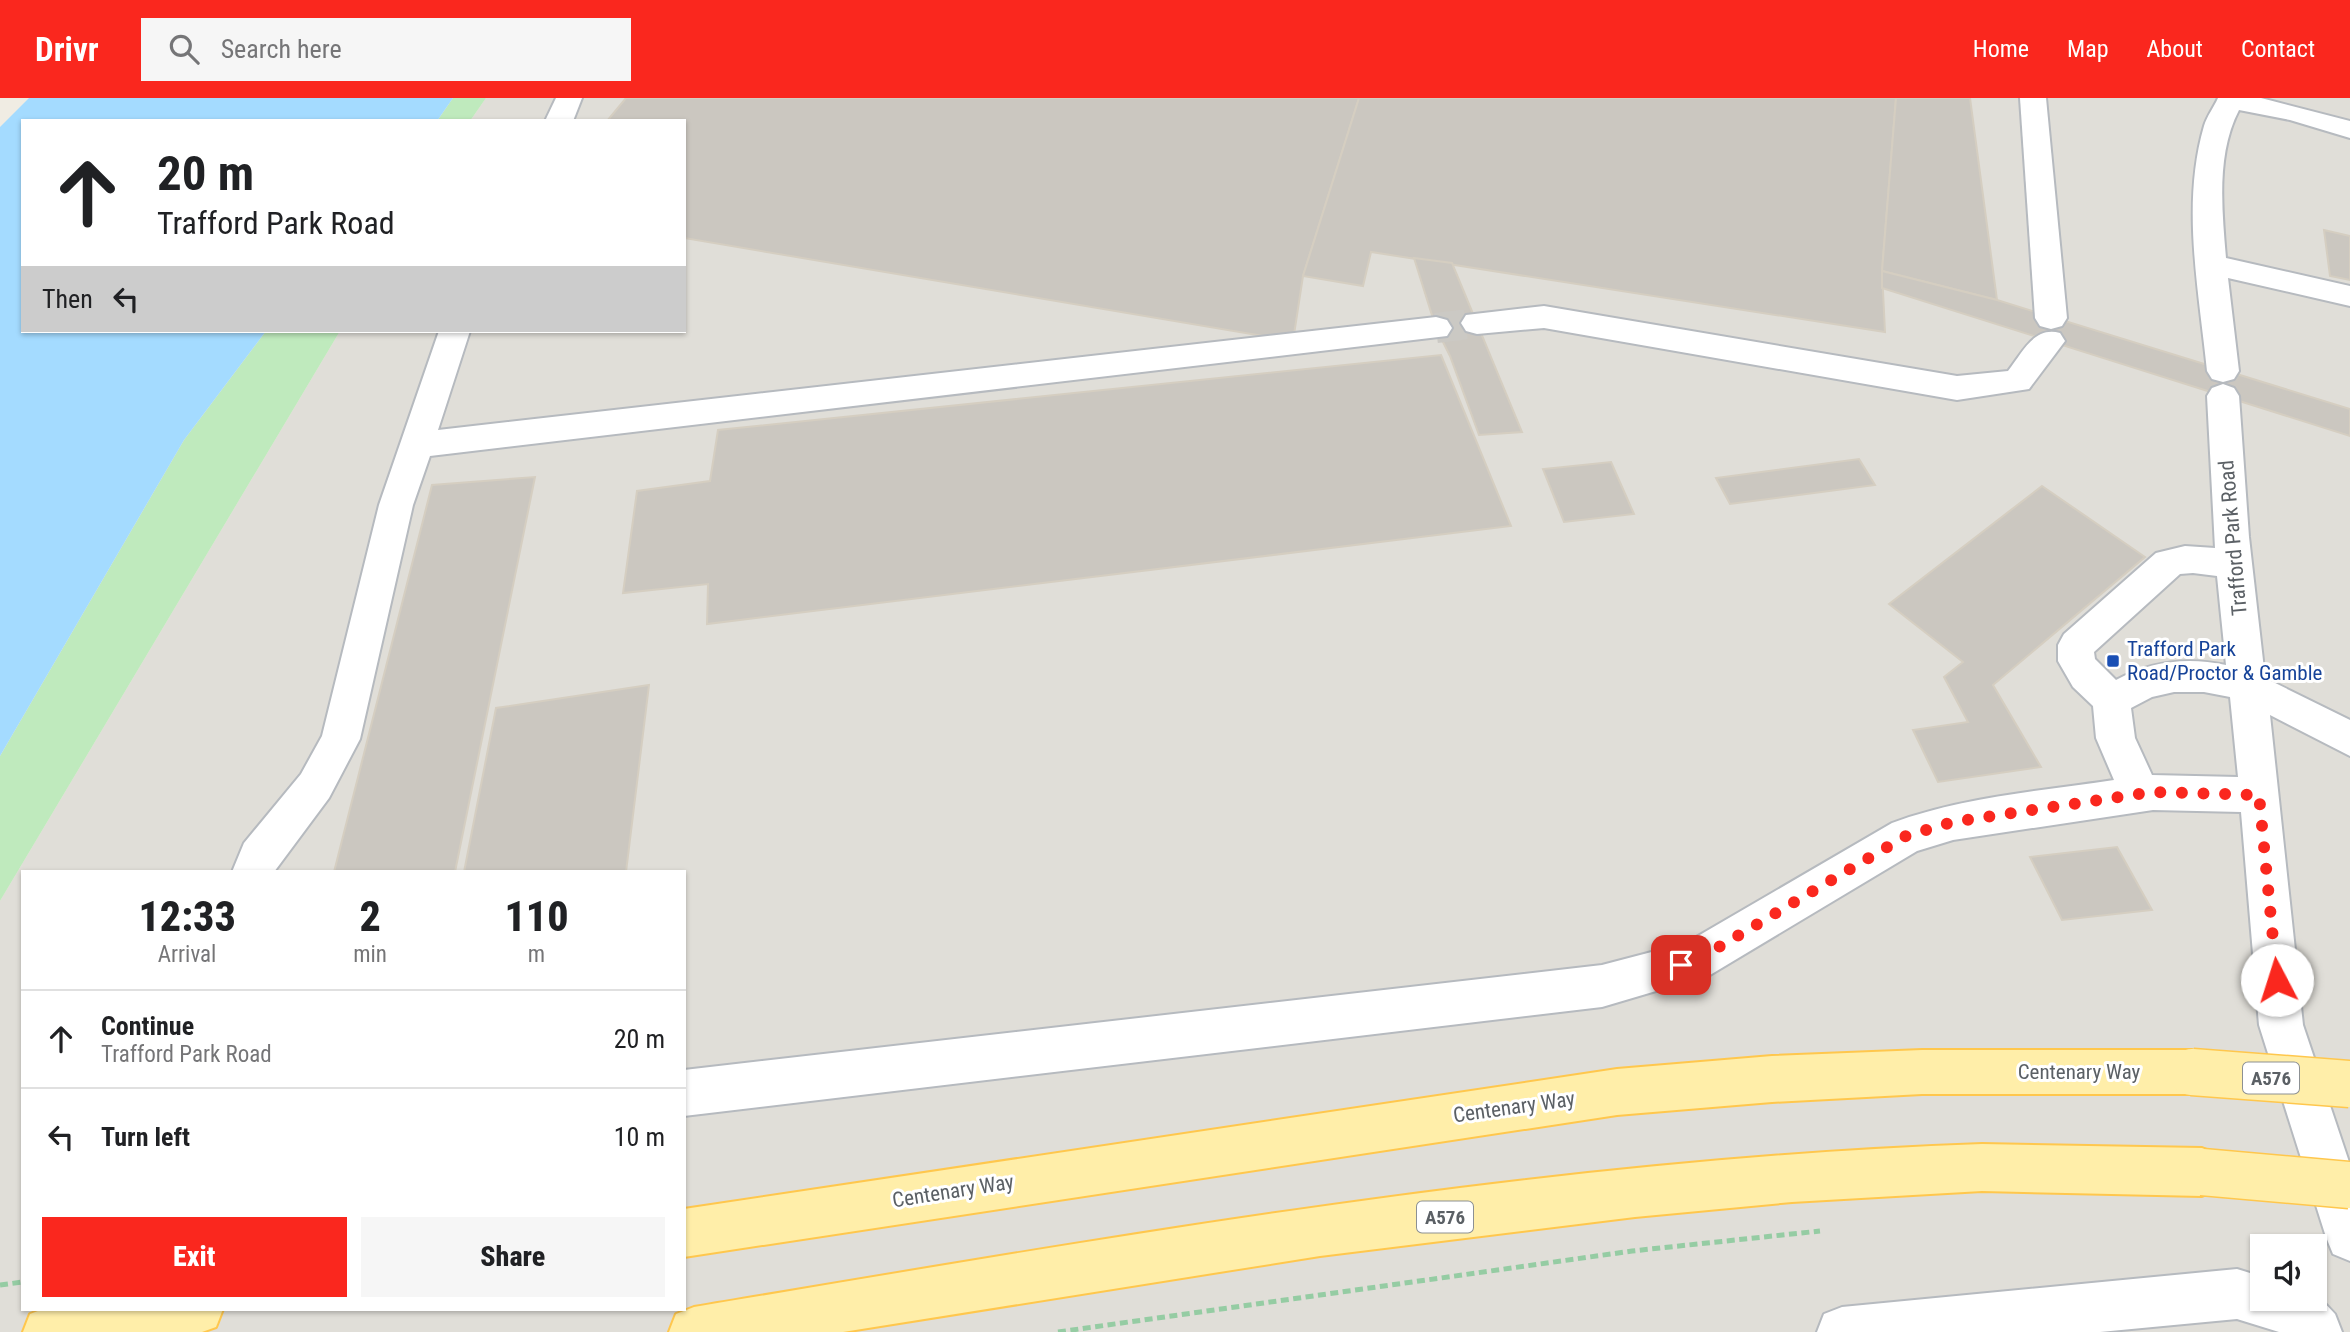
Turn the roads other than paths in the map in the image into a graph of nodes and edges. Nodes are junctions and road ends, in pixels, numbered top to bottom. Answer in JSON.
{"nodes":[{"id":1,"x":569,"y":98,"type":"edge"},
{"id":2,"x":2033,"y":98,"type":"edge"},
{"id":3,"x":2231,"y":99,"type":"edge"},
{"id":4,"x":560,"y":119,"type":"edge"},
{"id":5,"x":2350,"y":130,"type":"edge"},
{"id":6,"x":2213,"y":265,"type":"junction"},
{"id":7,"x":2350,"y":296,"type":"edge"},
{"id":8,"x":1477,"y":323,"type":"tunnel mouth"},
{"id":9,"x":1436,"y":328,"type":"tunnel mouth"},
{"id":10,"x":453,"y":333,"type":"edge"},
{"id":11,"x":417,"y":445,"type":"junction"},
{"id":12,"x":2234,"y":565,"type":"junction"},
{"id":13,"x":2247,"y":684,"type":"junction"},
{"id":14,"x":2112,"y":700,"type":"junction"},
{"id":15,"x":2350,"y":739,"type":"edge"},
{"id":16,"x":2142,"y":794,"type":"junction"},
{"id":17,"x":2259,"y":795,"type":"junction"},
{"id":18,"x":254,"y":870,"type":"edge"},
{"id":19,"x":2350,"y":1084,"type":"edge"},
{"id":20,"x":686,"y":1093,"type":"edge"},
{"id":21,"x":2350,"y":1185,"type":"edge"},
{"id":22,"x":686,"y":1233,"type":"edge"},
{"id":23,"x":2350,"y":1237,"type":"edge"},
{"id":24,"x":185,"y":1311,"type":"edge"},
{"id":25,"x":48,"y":1332,"type":"edge"},
{"id":26,"x":694,"y":1332,"type":"edge"},
{"id":27,"x":1842,"y":1332,"type":"edge"},
{"id":28,"x":2317,"y":1332,"type":"edge"}],
"edges":[{"from":1,"to":4,"type":"street"},
{"from":2,"to":8,"type":"street"},
{"from":3,"to":5,"type":"street"},
{"from":3,"to":6,"type":"street","name":"Trafford Park Road"},
{"from":6,"to":7,"type":"street"},
{"from":6,"to":12,"type":"street","name":"Trafford Park Road"},
{"from":9,"to":11,"type":"street"},
{"from":10,"to":11,"type":"street"},
{"from":11,"to":18,"type":"street"},
{"from":12,"to":13,"type":"street","name":"Trafford Park Road"},
{"from":12,"to":14,"type":"street"},
{"from":13,"to":14,"type":"street"},
{"from":13,"to":15,"type":"street"},
{"from":13,"to":17,"type":"street","name":"Trafford Park Road"},
{"from":14,"to":16,"type":"street"},
{"from":16,"to":17,"type":"street"},
{"from":16,"to":20,"type":"street"},
{"from":17,"to":23,"type":"street","name":"Trafford Park Road"},
{"from":19,"to":22,"type":"main road","name":"Centenary Way","number":"A576","bridge":true},
{"from":21,"to":26,"type":"main road","number":"A576","bridge":true},
{"from":24,"to":25,"type":"main road"},
{"from":27,"to":28,"type":"street"}]}
